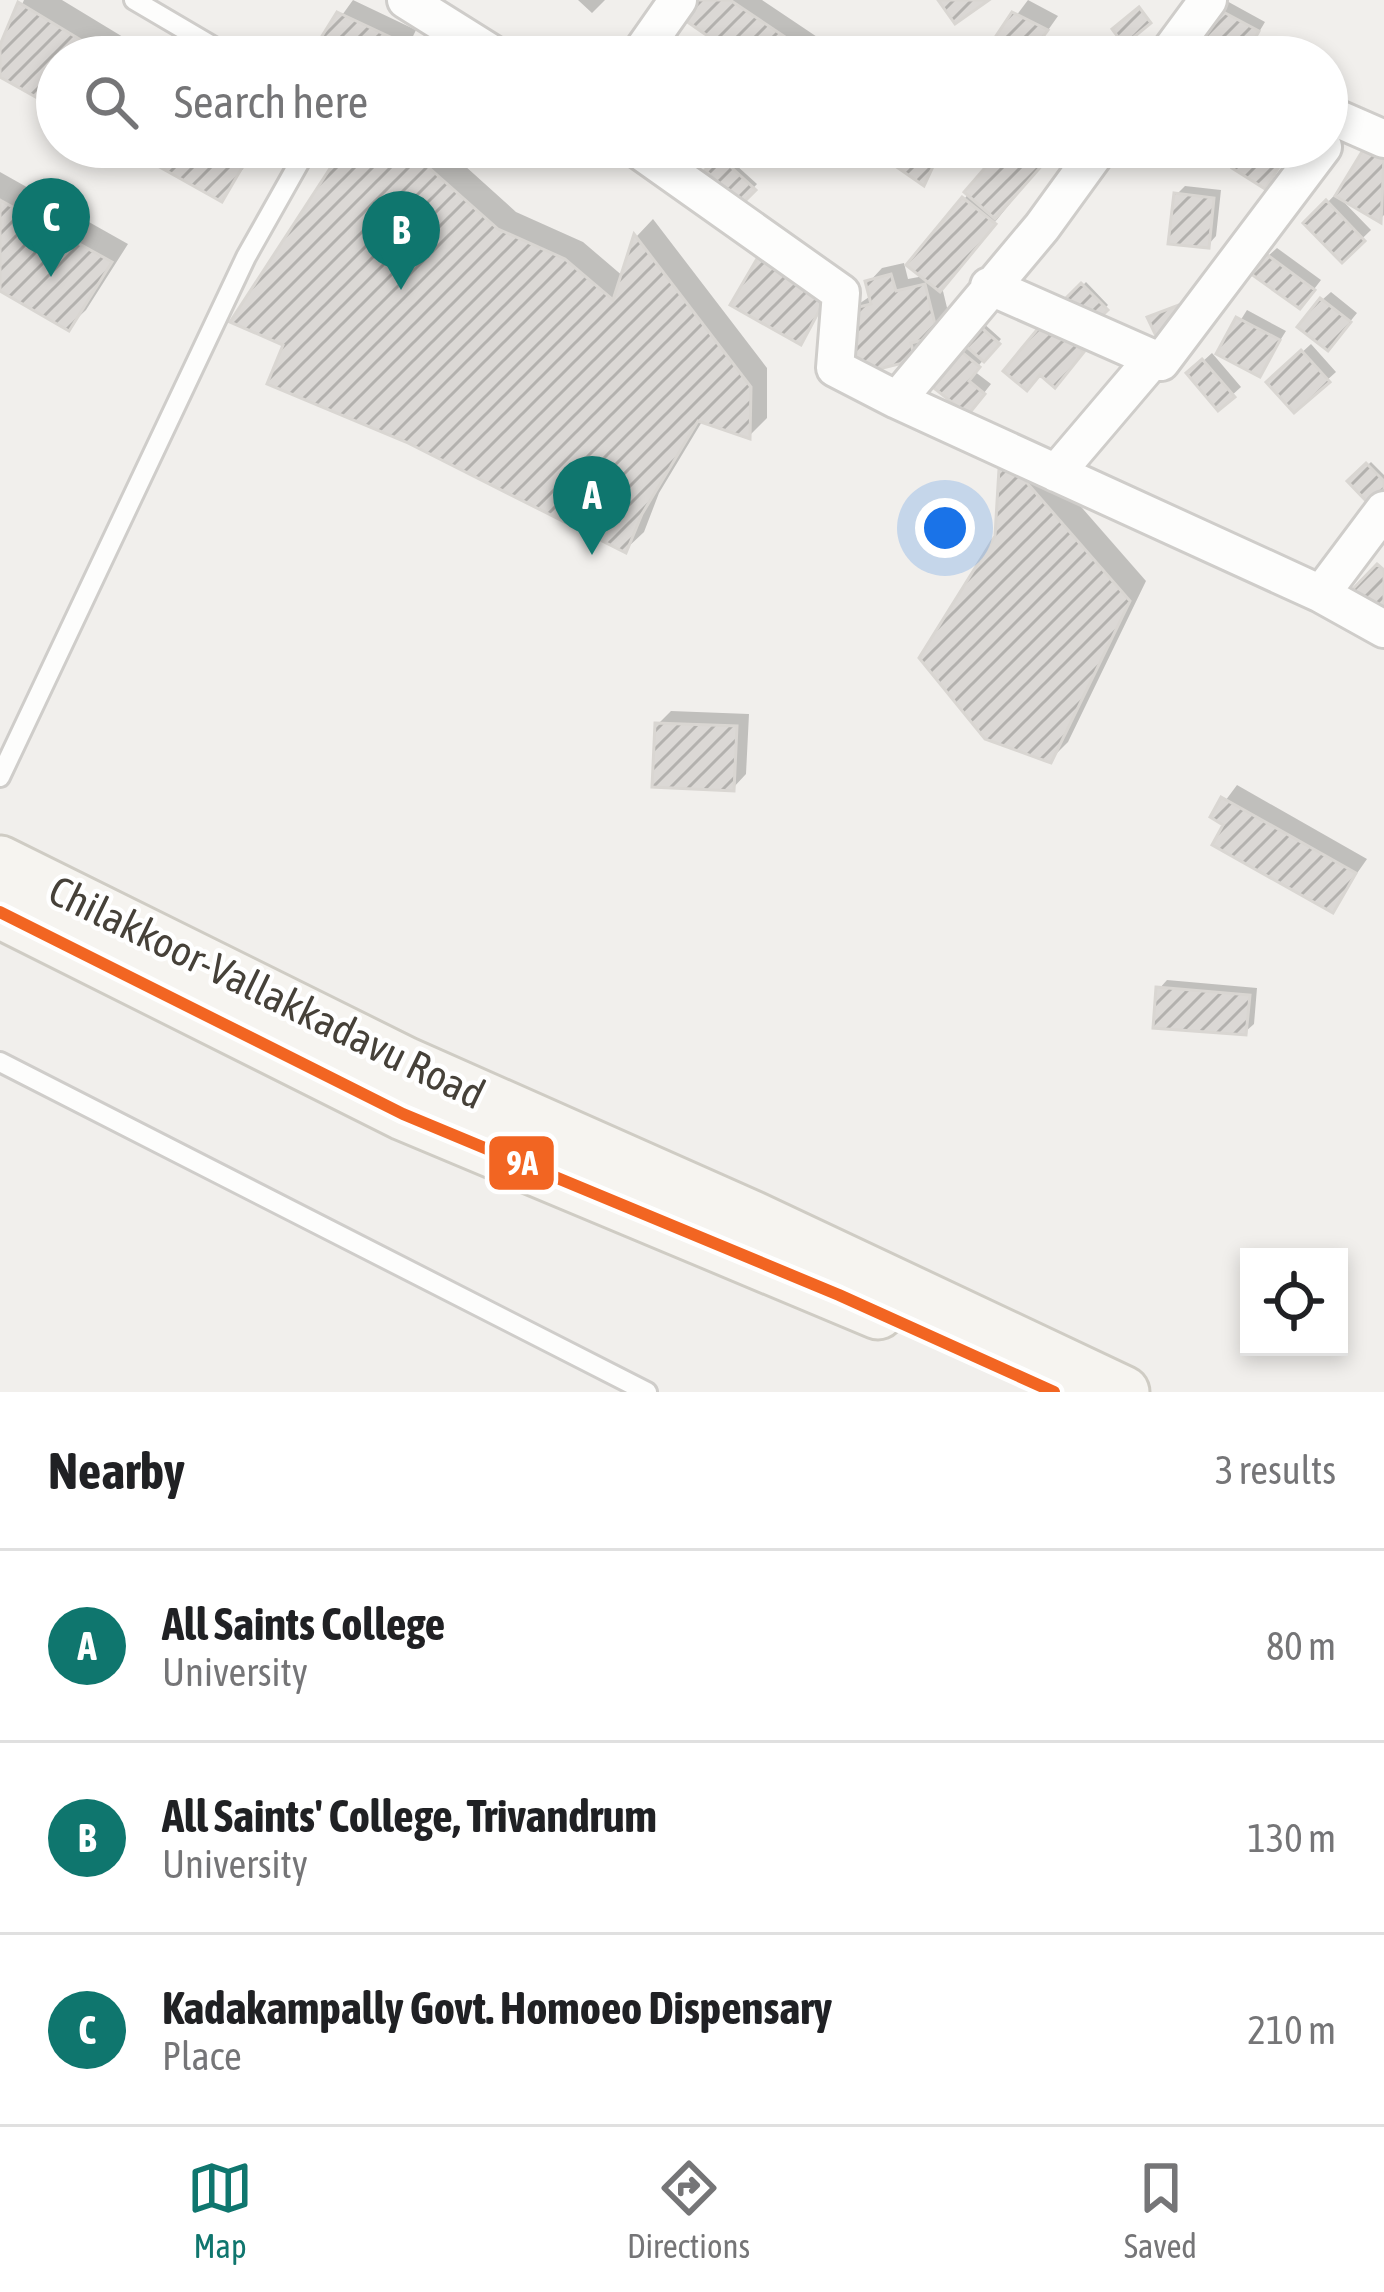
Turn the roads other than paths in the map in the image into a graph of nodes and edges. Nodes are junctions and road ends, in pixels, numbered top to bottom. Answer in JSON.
{"nodes":[{"id":1,"x":134,"y":0,"type":"edge"},
{"id":2,"x":406,"y":0,"type":"edge"},
{"id":3,"x":678,"y":0,"type":"edge"},
{"id":4,"x":1208,"y":0,"type":"edge"},
{"id":5,"x":195,"y":36,"type":"edge"},
{"id":6,"x":463,"y":36,"type":"edge"},
{"id":7,"x":653,"y":36,"type":"edge"},
{"id":8,"x":1190,"y":36,"type":"edge"},
{"id":9,"x":1348,"y":134,"type":"edge"},
{"id":10,"x":1384,"y":139,"type":"edge"},
{"id":11,"x":296,"y":168,"type":"edge"},
{"id":12,"x":665,"y":168,"type":"edge"},
{"id":13,"x":1085,"y":168,"type":"edge"},
{"id":14,"x":1303,"y":168,"type":"edge"},
{"id":15,"x":989,"y":286,"type":"junction"},
{"id":16,"x":1153,"y":359,"type":"junction"},
{"id":17,"x":897,"y":400,"type":"junction"},
{"id":18,"x":1056,"y":473,"type":"junction"},
{"id":19,"x":1384,"y":510,"type":"edge"},
{"id":20,"x":1322,"y":595,"type":"junction"},
{"id":21,"x":1384,"y":629,"type":"edge"},
{"id":22,"x":0,"y":777,"type":"edge"},
{"id":23,"x":0,"y":862,"type":"edge"},
{"id":24,"x":0,"y":912,"type":"edge"},
{"id":25,"x":0,"y":1062,"type":"edge"},
{"id":26,"x":647,"y":1392,"type":"edge"},
{"id":27,"x":1054,"y":1392,"type":"edge"},
{"id":28,"x":1123,"y":1392,"type":"edge"}],
"edges":[{"from":1,"to":5,"type":"lane"},
{"from":2,"to":6,"type":"street"},
{"from":3,"to":7,"type":"street"},
{"from":4,"to":8,"type":"street"},
{"from":9,"to":10,"type":"street"},
{"from":11,"to":22,"type":"lane"},
{"from":12,"to":17,"type":"street"},
{"from":13,"to":15,"type":"street"},
{"from":14,"to":16,"type":"street"},
{"from":15,"to":16,"type":"street"},
{"from":15,"to":17,"type":"street"},
{"from":16,"to":18,"type":"street"},
{"from":17,"to":18,"type":"street"},
{"from":18,"to":20,"type":"street"},
{"from":19,"to":20,"type":"street"},
{"from":20,"to":21,"type":"street"},
{"from":23,"to":28,"type":"main road","name":"Chilakkoor-Vallakkadavu Road"},
{"from":24,"to":27,"type":"main road"},
{"from":25,"to":26,"type":"lane"}]}
